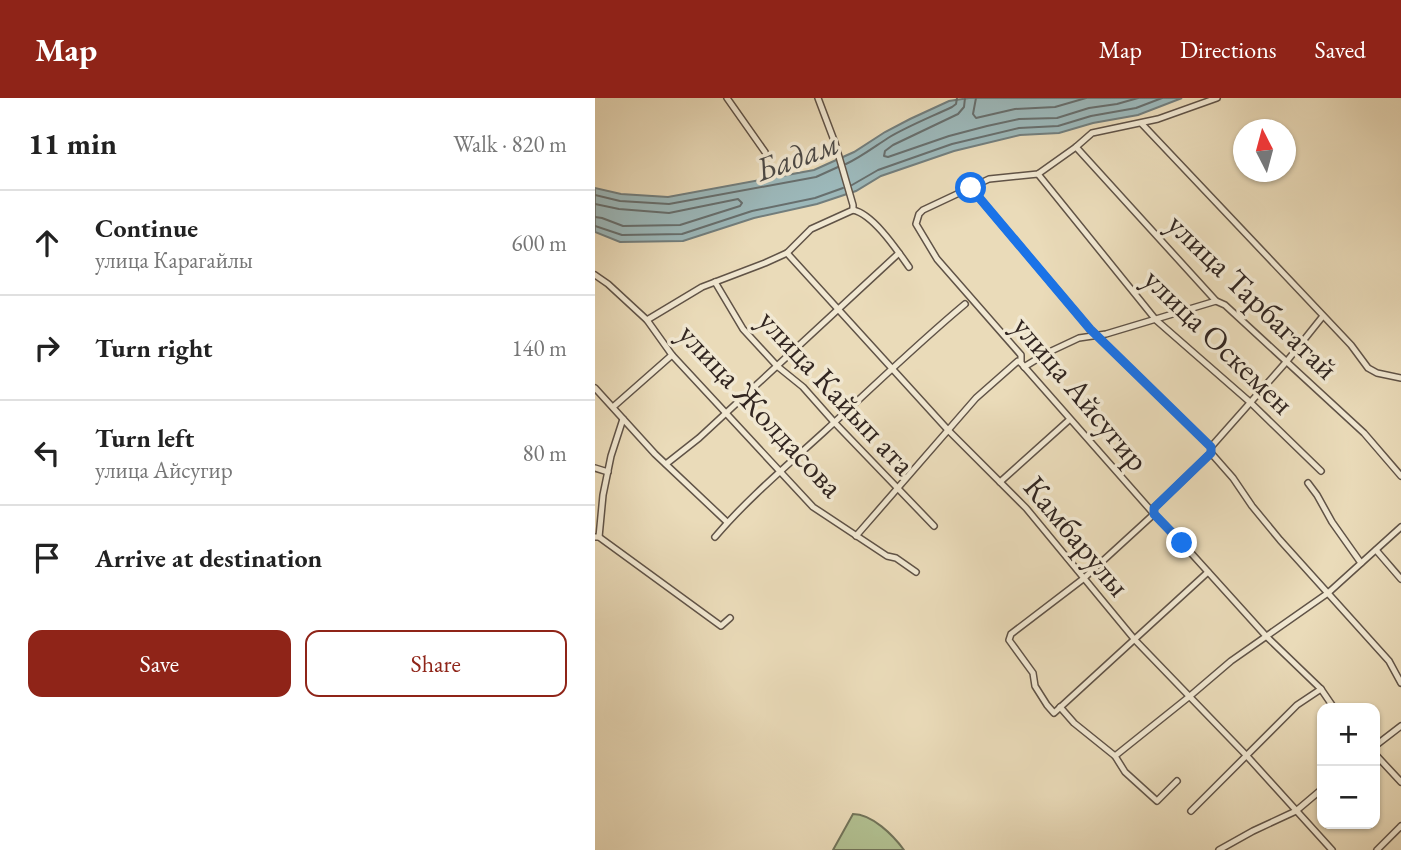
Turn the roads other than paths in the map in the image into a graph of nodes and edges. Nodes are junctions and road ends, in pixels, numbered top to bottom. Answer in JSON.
{"nodes":[{"id":1,"x":727,"y":98,"type":"edge"},
{"id":2,"x":818,"y":98,"type":"edge"},
{"id":3,"x":1217,"y":98,"type":"edge"},
{"id":4,"x":1142,"y":124,"type":"junction"},
{"id":5,"x":1076,"y":147,"type":"junction"},
{"id":6,"x":765,"y":152,"type":"dead end"},
{"id":7,"x":1038,"y":174,"type":"junction"},
{"id":8,"x":971,"y":188,"type":"junction"},
{"id":9,"x":853,"y":210,"type":"junction"},
{"id":10,"x":787,"y":253,"type":"junction"},
{"id":11,"x":899,"y":253,"type":"junction"},
{"id":12,"x":909,"y":267,"type":"dead end"},
{"id":13,"x":595,"y":275,"type":"edge"},
{"id":14,"x":715,"y":282,"type":"junction"},
{"id":15,"x":1216,"y":301,"type":"junction"},
{"id":16,"x":965,"y":304,"type":"dead end"},
{"id":17,"x":839,"y":309,"type":"junction"},
{"id":18,"x":1323,"y":316,"type":"junction"},
{"id":19,"x":647,"y":320,"type":"junction"},
{"id":20,"x":1156,"y":320,"type":"junction"},
{"id":21,"x":1096,"y":334,"type":"junction"},
{"id":22,"x":672,"y":355,"type":"junction"},
{"id":23,"x":1287,"y":361,"type":"junction"},
{"id":24,"x":1023,"y":365,"type":"junction"},
{"id":25,"x":777,"y":366,"type":"junction"},
{"id":26,"x":893,"y":369,"type":"junction"},
{"id":27,"x":1401,"y":378,"type":"edge"},
{"id":28,"x":595,"y":388,"type":"edge"},
{"id":29,"x":1251,"y":402,"type":"junction"},
{"id":30,"x":613,"y":407,"type":"junction"},
{"id":31,"x":726,"y":413,"type":"junction"},
{"id":32,"x":623,"y":419,"type":"junction"},
{"id":33,"x":1069,"y":420,"type":"junction"},
{"id":34,"x":834,"y":422,"type":"junction"},
{"id":35,"x":948,"y":430,"type":"junction"},
{"id":36,"x":1211,"y":450,"type":"junction"},
{"id":37,"x":666,"y":464,"type":"junction"},
{"id":38,"x":595,"y":468,"type":"edge"},
{"id":39,"x":781,"y":471,"type":"junction"},
{"id":40,"x":1321,"y":471,"type":"dead end"},
{"id":41,"x":608,"y":472,"type":"junction"},
{"id":42,"x":1401,"y":476,"type":"edge"},
{"id":43,"x":1000,"y":482,"type":"junction"},
{"id":44,"x":1308,"y":483,"type":"dead end"},
{"id":45,"x":898,"y":488,"type":"junction"},
{"id":46,"x":1154,"y":514,"type":"junction"},
{"id":47,"x":727,"y":522,"type":"junction"},
{"id":48,"x":934,"y":526,"type":"dead end"},
{"id":49,"x":1401,"y":527,"type":"edge"},
{"id":50,"x":856,"y":536,"type":"junction"},
{"id":51,"x":597,"y":537,"type":"edge"},
{"id":52,"x":715,"y":537,"type":"dead end"},
{"id":53,"x":1376,"y":550,"type":"junction"},
{"id":54,"x":1361,"y":563,"type":"junction"},
{"id":55,"x":916,"y":572,"type":"dead end"},
{"id":56,"x":1209,"y":572,"type":"junction"},
{"id":57,"x":1083,"y":579,"type":"junction"},
{"id":58,"x":1401,"y":579,"type":"edge"},
{"id":59,"x":1328,"y":593,"type":"junction"},
{"id":60,"x":730,"y":618,"type":"dead end"},
{"id":61,"x":1266,"y":636,"type":"junction"},
{"id":62,"x":1135,"y":640,"type":"junction"},
{"id":63,"x":1401,"y":683,"type":"edge"},
{"id":64,"x":1321,"y":689,"type":"junction"},
{"id":65,"x":1190,"y":696,"type":"junction"},
{"id":66,"x":1331,"y":703,"type":"edge"},
{"id":67,"x":1060,"y":707,"type":"junction"},
{"id":68,"x":1401,"y":726,"type":"edge"},
{"id":69,"x":1380,"y":742,"type":"edge"},
{"id":70,"x":1246,"y":755,"type":"junction"},
{"id":71,"x":1115,"y":756,"type":"junction"},
{"id":72,"x":1380,"y":759,"type":"edge"},
{"id":73,"x":1177,"y":781,"type":"dead end"},
{"id":74,"x":1401,"y":782,"type":"edge"},
{"id":75,"x":1317,"y":793,"type":"edge"},
{"id":76,"x":1191,"y":811,"type":"dead end"},
{"id":77,"x":1296,"y":811,"type":"junction"},
{"id":78,"x":1401,"y":826,"type":"edge"},
{"id":79,"x":1219,"y":850,"type":"edge"},
{"id":80,"x":1332,"y":850,"type":"edge"},
{"id":81,"x":1377,"y":850,"type":"edge"}],
"edges":[{"from":1,"to":6,"type":"street"},
{"from":2,"to":9,"type":"street"},
{"from":3,"to":4,"type":"street"},
{"from":4,"to":5,"type":"street"},
{"from":4,"to":18,"type":"street"},
{"from":5,"to":7,"type":"street"},
{"from":5,"to":15,"type":"street","name":"улица Тарбагатай"},
{"from":7,"to":8,"type":"street"},
{"from":7,"to":20,"type":"street","name":"улица Оскемен"},
{"from":8,"to":21,"type":"street"},
{"from":8,"to":24,"type":"street","name":"улица Айсугир"},
{"from":9,"to":10,"type":"street"},
{"from":9,"to":11,"type":"street"},
{"from":10,"to":14,"type":"street"},
{"from":10,"to":17,"type":"street","name":"Камбарулы"},
{"from":11,"to":12,"type":"street"},
{"from":11,"to":17,"type":"street"},
{"from":13,"to":19,"type":"street","name":"улица Жолдасова"},
{"from":14,"to":19,"type":"street"},
{"from":14,"to":25,"type":"street","name":"улица Кайып ата"},
{"from":15,"to":20,"type":"street"},
{"from":15,"to":23,"type":"street","name":"улица Тарбагатай"},
{"from":16,"to":26,"type":"street"},
{"from":17,"to":25,"type":"street"},
{"from":17,"to":26,"type":"street","name":"Камбарулы"},
{"from":18,"to":23,"type":"street"},
{"from":18,"to":27,"type":"street"},
{"from":19,"to":22,"type":"street","name":"улица Жолдасова"},
{"from":20,"to":21,"type":"street"},
{"from":20,"to":29,"type":"street","name":"улица Оскемен"},
{"from":21,"to":24,"type":"street"},
{"from":21,"to":36,"type":"street"},
{"from":22,"to":30,"type":"street"},
{"from":22,"to":31,"type":"street","name":"улица Жолдасова"},
{"from":23,"to":29,"type":"street"},
{"from":23,"to":42,"type":"street","name":"улица Тарбагатай"},
{"from":24,"to":33,"type":"street","name":"улица Айсугир"},
{"from":24,"to":35,"type":"street"},
{"from":25,"to":31,"type":"street"},
{"from":25,"to":34,"type":"street","name":"улица Кайып ата"},
{"from":26,"to":34,"type":"street"},
{"from":26,"to":35,"type":"street","name":"Камбарулы"},
{"from":28,"to":30,"type":"street"},
{"from":29,"to":36,"type":"street"},
{"from":29,"to":40,"type":"street","name":"улица Оскемен"},
{"from":30,"to":32,"type":"street"},
{"from":31,"to":37,"type":"street"},
{"from":31,"to":39,"type":"street","name":"улица Жолдасова"},
{"from":32,"to":37,"type":"street"},
{"from":32,"to":41,"type":"street"},
{"from":33,"to":43,"type":"street"},
{"from":33,"to":46,"type":"street","name":"улица Айсугир"},
{"from":34,"to":39,"type":"street"},
{"from":34,"to":45,"type":"street","name":"улица Кайып ата"},
{"from":35,"to":43,"type":"street","name":"Камбарулы"},
{"from":35,"to":45,"type":"street"},
{"from":36,"to":46,"type":"street"},
{"from":36,"to":59,"type":"street"},
{"from":37,"to":47,"type":"street"},
{"from":38,"to":41,"type":"street"},
{"from":39,"to":47,"type":"street"},
{"from":39,"to":50,"type":"street","name":"улица Жолдасова"},
{"from":41,"to":51,"type":"street"},
{"from":43,"to":57,"type":"street","name":"Камбарулы"},
{"from":44,"to":54,"type":"street"},
{"from":45,"to":48,"type":"street","name":"улица Кайып ата"},
{"from":45,"to":50,"type":"street"},
{"from":46,"to":56,"type":"street","name":"улица Айсугир"},
{"from":46,"to":57,"type":"street"},
{"from":47,"to":52,"type":"street"},
{"from":49,"to":53,"type":"street"},
{"from":50,"to":55,"type":"street","name":"улица Жолдасова"},
{"from":51,"to":60,"type":"street"},
{"from":53,"to":54,"type":"street"},
{"from":53,"to":58,"type":"street"},
{"from":54,"to":59,"type":"street"},
{"from":56,"to":61,"type":"street","name":"улица Айсугир"},
{"from":56,"to":62,"type":"street"},
{"from":57,"to":62,"type":"street","name":"Камбарулы"},
{"from":57,"to":67,"type":"street"},
{"from":59,"to":61,"type":"street"},
{"from":59,"to":63,"type":"street"},
{"from":61,"to":64,"type":"street","name":"улица Айсугир"},
{"from":61,"to":65,"type":"street"},
{"from":62,"to":65,"type":"street","name":"Камбарулы"},
{"from":62,"to":67,"type":"street"},
{"from":64,"to":66,"type":"street","name":"улица Айсугир"},
{"from":64,"to":70,"type":"street"},
{"from":65,"to":70,"type":"street","name":"Камбарулы"},
{"from":65,"to":71,"type":"street"},
{"from":67,"to":71,"type":"street"},
{"from":68,"to":69,"type":"street"},
{"from":70,"to":76,"type":"street"},
{"from":70,"to":77,"type":"street","name":"Камбарулы"},
{"from":71,"to":73,"type":"street"},
{"from":72,"to":74,"type":"street"},
{"from":75,"to":77,"type":"street"},
{"from":77,"to":79,"type":"street"},
{"from":77,"to":80,"type":"street","name":"Камбарулы"},
{"from":78,"to":81,"type":"street"}]}
